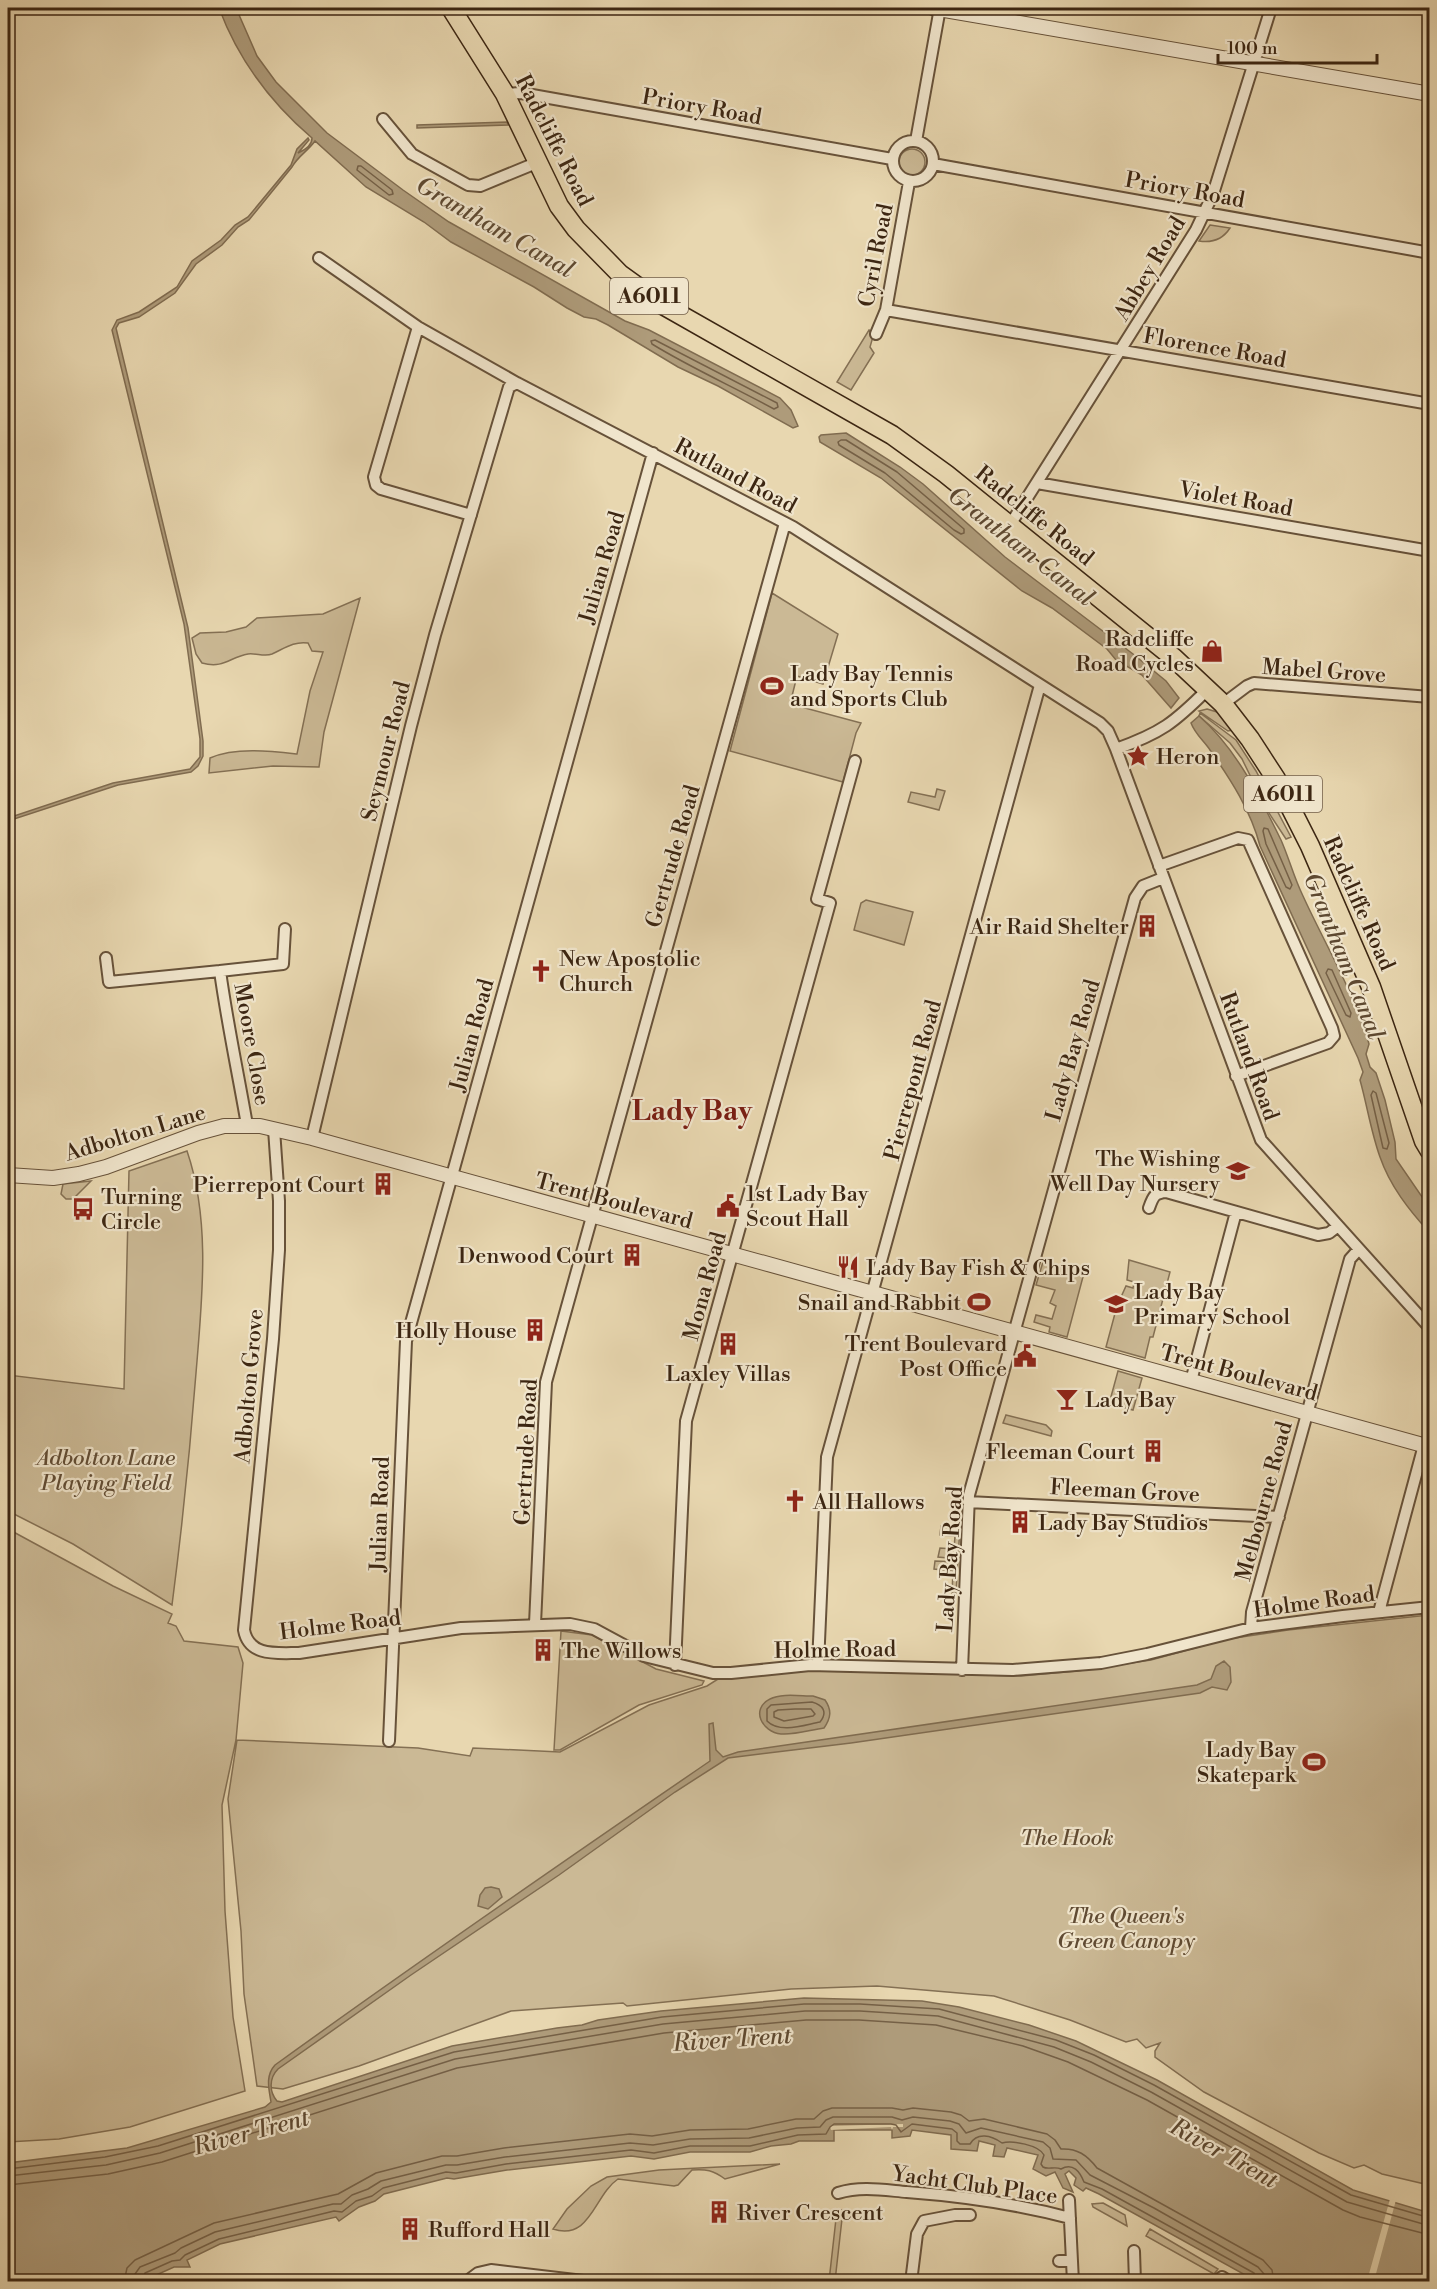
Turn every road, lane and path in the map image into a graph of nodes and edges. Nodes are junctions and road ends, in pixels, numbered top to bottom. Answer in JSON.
{"nodes":[{"id":1,"x":442,"y":8,"type":"edge"},
{"id":2,"x":451,"y":8,"type":"edge"},
{"id":3,"x":938,"y":8,"type":"edge"},
{"id":4,"x":1271,"y":8,"type":"edge"},
{"id":5,"x":471,"y":38,"type":"junction"},
{"id":6,"x":1253,"y":63,"type":"junction"},
{"id":7,"x":505,"y":94,"type":"junction"},
{"id":8,"x":1430,"y":94,"type":"edge"},
{"id":9,"x":383,"y":118,"type":"dead end"},
{"id":10,"x":916,"y":141,"type":"junction"},
{"id":11,"x":892,"y":159,"type":"junction"},
{"id":12,"x":536,"y":163,"type":"junction"},
{"id":13,"x":933,"y":164,"type":"junction"},
{"id":14,"x":909,"y":182,"type":"junction"},
{"id":15,"x":1204,"y":213,"type":"junction"},
{"id":16,"x":1430,"y":253,"type":"edge"},
{"id":17,"x":320,"y":258,"type":"dead end"},
{"id":18,"x":886,"y":310,"type":"junction"},
{"id":19,"x":418,"y":327,"type":"junction"},
{"id":20,"x":876,"y":334,"type":"dead end"},
{"id":21,"x":1121,"y":351,"type":"junction"},
{"id":22,"x":517,"y":382,"type":"junction"},
{"id":23,"x":1430,"y":404,"type":"edge"},
{"id":24,"x":653,"y":453,"type":"junction"},
{"id":25,"x":1036,"y":483,"type":"junction"},
{"id":26,"x":471,"y":515,"type":"junction"},
{"id":27,"x":785,"y":523,"type":"junction"},
{"id":28,"x":1010,"y":525,"type":"junction"},
{"id":29,"x":1430,"y":551,"type":"edge"},
{"id":30,"x":1040,"y":685,"type":"junction"},
{"id":31,"x":1208,"y":689,"type":"junction"},
{"id":32,"x":1430,"y":697,"type":"edge"},
{"id":33,"x":1223,"y":704,"type":"junction"},
{"id":34,"x":1116,"y":749,"type":"junction"},
{"id":35,"x":855,"y":761,"type":"dead end"},
{"id":36,"x":1159,"y":866,"type":"junction"},
{"id":37,"x":1163,"y":878,"type":"junction"},
{"id":38,"x":285,"y":929,"type":"dead end"},
{"id":39,"x":106,"y":958,"type":"dead end"},
{"id":40,"x":220,"y":971,"type":"junction"},
{"id":41,"x":1236,"y":1076,"type":"junction"},
{"id":42,"x":247,"y":1125,"type":"junction"},
{"id":43,"x":274,"y":1129,"type":"junction"},
{"id":44,"x":312,"y":1138,"type":"junction"},
{"id":45,"x":1428,"y":1143,"type":"edge"},
{"id":46,"x":8,"y":1175,"type":"edge"},
{"id":47,"x":452,"y":1177,"type":"junction"},
{"id":48,"x":1149,"y":1208,"type":"dead end"},
{"id":49,"x":1236,"y":1212,"type":"junction"},
{"id":50,"x":592,"y":1215,"type":"junction"},
{"id":51,"x":1338,"y":1226,"type":"junction"},
{"id":52,"x":1359,"y":1249,"type":"junction"},
{"id":53,"x":733,"y":1254,"type":"junction"},
{"id":54,"x":873,"y":1293,"type":"junction"},
{"id":55,"x":1430,"y":1328,"type":"edge"},
{"id":56,"x":1014,"y":1332,"type":"junction"},
{"id":57,"x":1191,"y":1381,"type":"junction"},
{"id":58,"x":1307,"y":1413,"type":"junction"},
{"id":59,"x":1427,"y":1446,"type":"edge"},
{"id":60,"x":968,"y":1502,"type":"junction"},
{"id":61,"x":1279,"y":1517,"type":"junction"},
{"id":62,"x":1430,"y":1607,"type":"edge"},
{"id":63,"x":1379,"y":1612,"type":"junction"},
{"id":64,"x":536,"y":1624,"type":"junction"},
{"id":65,"x":1251,"y":1629,"type":"junction"},
{"id":66,"x":392,"y":1638,"type":"junction"},
{"id":67,"x":250,"y":1644,"type":"joint"},
{"id":68,"x":675,"y":1665,"type":"junction"},
{"id":69,"x":818,"y":1665,"type":"junction"},
{"id":70,"x":962,"y":1670,"type":"junction"},
{"id":71,"x":388,"y":1740,"type":"dead end"},
{"id":72,"x":838,"y":2193,"type":"dead end"},
{"id":73,"x":1069,"y":2200,"type":"dead end"},
{"id":74,"x":970,"y":2216,"type":"dead end"},
{"id":75,"x":1070,"y":2218,"type":"junction"},
{"id":76,"x":1134,"y":2251,"type":"dead end"},
{"id":77,"x":1072,"y":2260,"type":"junction"},
{"id":78,"x":1059,"y":2261,"type":"dead end"},
{"id":79,"x":466,"y":2282,"type":"edge"},
{"id":80,"x":592,"y":2282,"type":"edge"},
{"id":81,"x":911,"y":2282,"type":"edge"},
{"id":82,"x":1073,"y":2282,"type":"edge"},
{"id":83,"x":1135,"y":2282,"type":"edge"},
{"id":84,"x":1215,"y":2282,"type":"edge"},
{"id":85,"x":1230,"y":2282,"type":"edge"}],
"edges":[{"from":1,"to":5,"type":"highway","name":"Radcliffe Road","number":"A6011"},
{"from":2,"to":5,"type":"highway","name":"Radcliffe Road","number":"A6011"},
{"from":3,"to":6,"type":"street"},
{"from":3,"to":10,"type":"street"},
{"from":4,"to":6,"type":"street","name":"Abbey Road"},
{"from":5,"to":7,"type":"highway","name":"Radcliffe Road","number":"A6011"},
{"from":6,"to":8,"type":"street"},
{"from":6,"to":15,"type":"street","name":"Abbey Road"},
{"from":7,"to":11,"type":"street","name":"Priory Road"},
{"from":7,"to":12,"type":"highway","name":"Radcliffe Road","number":"A6011"},
{"from":9,"to":12,"type":"street"},
{"from":10,"to":11,"type":"street"},
{"from":10,"to":13,"type":"street"},
{"from":11,"to":14,"type":"street"},
{"from":12,"to":28,"type":"highway","name":"Radcliffe Road","number":"A6011"},
{"from":13,"to":14,"type":"street"},
{"from":13,"to":15,"type":"street","name":"Priory Road"},
{"from":14,"to":18,"type":"street","name":"Cyril Road"},
{"from":15,"to":16,"type":"street","name":"Priory Road"},
{"from":15,"to":21,"type":"street","name":"Abbey Road"},
{"from":17,"to":19,"type":"street","name":"Rutland Road"},
{"from":18,"to":20,"type":"street","name":"Cyril Road"},
{"from":18,"to":21,"type":"street","name":"Florence Road"},
{"from":19,"to":22,"type":"street","name":"Rutland Road"},
{"from":19,"to":26,"type":"street"},
{"from":21,"to":23,"type":"street","name":"Florence Road"},
{"from":21,"to":25,"type":"street","name":"Abbey Road"},
{"from":22,"to":24,"type":"street","name":"Rutland Road"},
{"from":22,"to":26,"type":"street","name":"Seymour Road"},
{"from":24,"to":27,"type":"street","name":"Rutland Road"},
{"from":24,"to":47,"type":"street","name":"Julian Road"},
{"from":25,"to":28,"type":"street","name":"Abbey Road"},
{"from":25,"to":29,"type":"street","name":"Violet Road"},
{"from":26,"to":44,"type":"street","name":"Seymour Road"},
{"from":27,"to":30,"type":"street","name":"Rutland Road"},
{"from":27,"to":50,"type":"street","name":"Gertrude Road"},
{"from":28,"to":31,"type":"highway","name":"Radcliffe Road","number":"A6011"},
{"from":30,"to":34,"type":"street","name":"Rutland Road"},
{"from":30,"to":54,"type":"street","name":"Pierrepont Road"},
{"from":31,"to":33,"type":"highway","name":"Radcliffe Road","number":"A6011"},
{"from":31,"to":34,"type":"street"},
{"from":32,"to":33,"type":"street","name":"Mabel Grove"},
{"from":33,"to":45,"type":"highway","name":"Radcliffe Road","number":"A6011"},
{"from":34,"to":36,"type":"street","name":"Rutland Road"},
{"from":35,"to":53,"type":"street","name":"Mona Road"},
{"from":36,"to":37,"type":"street","name":"Rutland Road"},
{"from":36,"to":41,"type":"street"},
{"from":37,"to":41,"type":"street","name":"Rutland Road"},
{"from":37,"to":56,"type":"street","name":"Lady Bay Road"},
{"from":38,"to":40,"type":"street","name":"Moore Close"},
{"from":39,"to":40,"type":"street","name":"Moore Close"},
{"from":40,"to":42,"type":"street","name":"Moore Close"},
{"from":41,"to":51,"type":"street","name":"Rutland Road"},
{"from":42,"to":43,"type":"street","name":"Adbolton Lane"},
{"from":42,"to":46,"type":"street","name":"Adbolton Lane"},
{"from":43,"to":44,"type":"street","name":"Trent Boulevard"},
{"from":43,"to":67,"type":"street","name":"Adbolton Grove"},
{"from":44,"to":47,"type":"street","name":"Trent Boulevard"},
{"from":47,"to":50,"type":"street","name":"Trent Boulevard"},
{"from":47,"to":66,"type":"street","name":"Julian Road"},
{"from":48,"to":49,"type":"street"},
{"from":49,"to":51,"type":"street"},
{"from":49,"to":57,"type":"street"},
{"from":50,"to":53,"type":"street","name":"Trent Boulevard"},
{"from":50,"to":64,"type":"street","name":"Gertrude Road"},
{"from":51,"to":52,"type":"street","name":"Rutland Road"},
{"from":52,"to":55,"type":"street","name":"Rutland Road"},
{"from":52,"to":58,"type":"street","name":"Melbourne Road"},
{"from":53,"to":54,"type":"street","name":"Trent Boulevard"},
{"from":53,"to":68,"type":"street","name":"Mona Road"},
{"from":54,"to":56,"type":"street","name":"Trent Boulevard"},
{"from":54,"to":69,"type":"street","name":"Pierrepont Road"},
{"from":56,"to":57,"type":"street","name":"Trent Boulevard"},
{"from":56,"to":60,"type":"street","name":"Lady Bay Road"},
{"from":57,"to":58,"type":"street","name":"Trent Boulevard"},
{"from":58,"to":59,"type":"street","name":"Trent Boulevard"},
{"from":58,"to":61,"type":"street","name":"Melbourne Road"},
{"from":59,"to":63,"type":"street"},
{"from":60,"to":61,"type":"street","name":"Fleeman Grove"},
{"from":60,"to":70,"type":"street","name":"Lady Bay Road"},
{"from":61,"to":65,"type":"street","name":"Melbourne Road"},
{"from":62,"to":63,"type":"street","name":"Holme Road"},
{"from":63,"to":65,"type":"street","name":"Holme Road"},
{"from":64,"to":66,"type":"street","name":"Holme Road"},
{"from":64,"to":68,"type":"street","name":"Holme Road"},
{"from":65,"to":70,"type":"street","name":"Holme Road"},
{"from":66,"to":67,"type":"street","name":"Holme Road"},
{"from":66,"to":71,"type":"street","name":"Julian Road"},
{"from":68,"to":69,"type":"street","name":"Holme Road"},
{"from":69,"to":70,"type":"street","name":"Holme Road"},
{"from":72,"to":75,"type":"street","name":"Yacht Club Place"},
{"from":73,"to":75,"type":"street"},
{"from":74,"to":81,"type":"street"},
{"from":75,"to":77,"type":"street"},
{"from":76,"to":83,"type":"street"},
{"from":77,"to":78,"type":"street"},
{"from":77,"to":82,"type":"street"},
{"from":79,"to":80,"type":"street"},
{"from":84,"to":85,"type":"street"}]}
